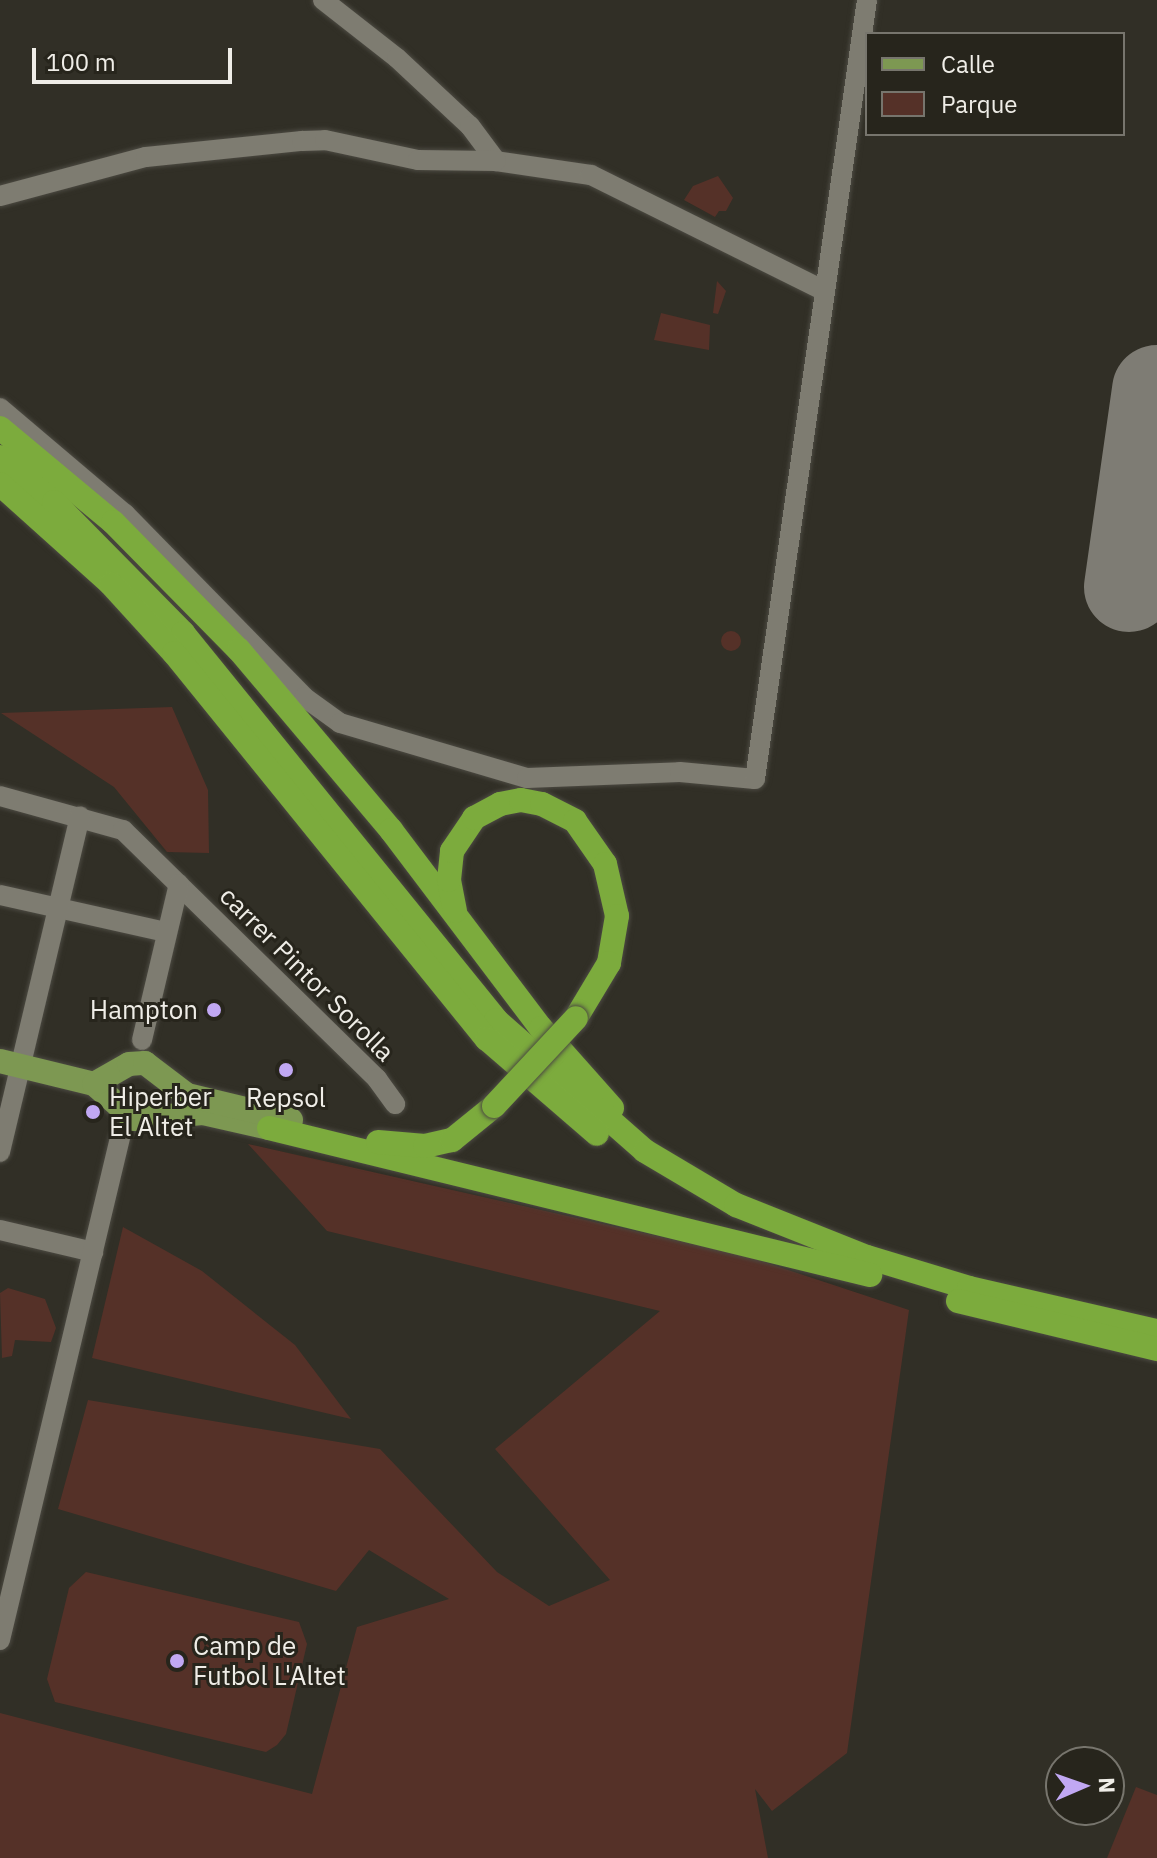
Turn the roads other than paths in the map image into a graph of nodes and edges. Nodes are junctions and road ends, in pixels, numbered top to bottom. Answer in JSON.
{"nodes":[{"id":1,"x":323,"y":0,"type":"edge"},
{"id":2,"x":867,"y":0,"type":"edge"},
{"id":3,"x":496,"y":161,"type":"junction"},
{"id":4,"x":0,"y":196,"type":"edge"},
{"id":5,"x":825,"y":291,"type":"junction"},
{"id":6,"x":0,"y":408,"type":"edge"},
{"id":7,"x":0,"y":428,"type":"edge"},
{"id":8,"x":0,"y":457,"type":"edge"},
{"id":9,"x":0,"y":484,"type":"edge"},
{"id":10,"x":0,"y":796,"type":"edge"},
{"id":11,"x":80,"y":816,"type":"junction"},
{"id":12,"x":179,"y":884,"type":"junction"},
{"id":13,"x":0,"y":895,"type":"edge"},
{"id":14,"x":58,"y":909,"type":"junction"},
{"id":15,"x":204,"y":909,"type":"junction"},
{"id":16,"x":456,"y":917,"type":"junction"},
{"id":17,"x":167,"y":926,"type":"junction"},
{"id":18,"x":10,"y":1064,"type":"edge"},
{"id":19,"x":127,"y":1083,"type":"junction"},
{"id":20,"x":395,"y":1104,"type":"dead end"},
{"id":21,"x":148,"y":1117,"type":"junction"},
{"id":22,"x":280,"y":1124,"type":"junction"},
{"id":23,"x":120,"y":1138,"type":"junction"},
{"id":24,"x":0,"y":1152,"type":"edge"},
{"id":25,"x":695,"y":1183,"type":"junction"},
{"id":26,"x":0,"y":1230,"type":"edge"},
{"id":27,"x":93,"y":1252,"type":"junction"},
{"id":28,"x":870,"y":1275,"type":"junction"},
{"id":29,"x":1157,"y":1331,"type":"edge"},
{"id":30,"x":1157,"y":1349,"type":"edge"},
{"id":31,"x":0,"y":1640,"type":"edge"}],
"edges":[{"from":1,"to":3,"type":"street"},
{"from":2,"to":5,"type":"street"},
{"from":3,"to":4,"type":"street"},
{"from":3,"to":5,"type":"street"},
{"from":5,"to":6,"type":"street"},
{"from":7,"to":16,"type":"highway"},
{"from":8,"to":25,"type":"highway"},
{"from":9,"to":28,"type":"highway"},
{"from":10,"to":11,"type":"street","name":"carrer Pintor Sorolla"},
{"from":11,"to":12,"type":"street","name":"carrer Pintor Sorolla"},
{"from":11,"to":14,"type":"street"},
{"from":12,"to":15,"type":"street","name":"carrer Pintor Sorolla"},
{"from":12,"to":17,"type":"street"},
{"from":13,"to":14,"type":"street"},
{"from":14,"to":17,"type":"street"},
{"from":14,"to":18,"type":"street"},
{"from":15,"to":17,"type":"street"},
{"from":15,"to":20,"type":"street","name":"carrer Pintor Sorolla"},
{"from":16,"to":22,"type":"highway","bridge":true},
{"from":16,"to":25,"type":"highway"},
{"from":17,"to":19,"type":"street"},
{"from":18,"to":19,"type":"main road"},
{"from":18,"to":24,"type":"street"},
{"from":19,"to":21,"type":"main road"},
{"from":19,"to":21,"type":"main road"},
{"from":19,"to":22,"type":"main road"},
{"from":19,"to":23,"type":"street"},
{"from":21,"to":22,"type":"main road"},
{"from":21,"to":23,"type":"street"},
{"from":22,"to":28,"type":"highway"},
{"from":23,"to":27,"type":"street"},
{"from":25,"to":29,"type":"highway"},
{"from":26,"to":27,"type":"street"},
{"from":27,"to":31,"type":"street"},
{"from":28,"to":30,"type":"highway"}]}
